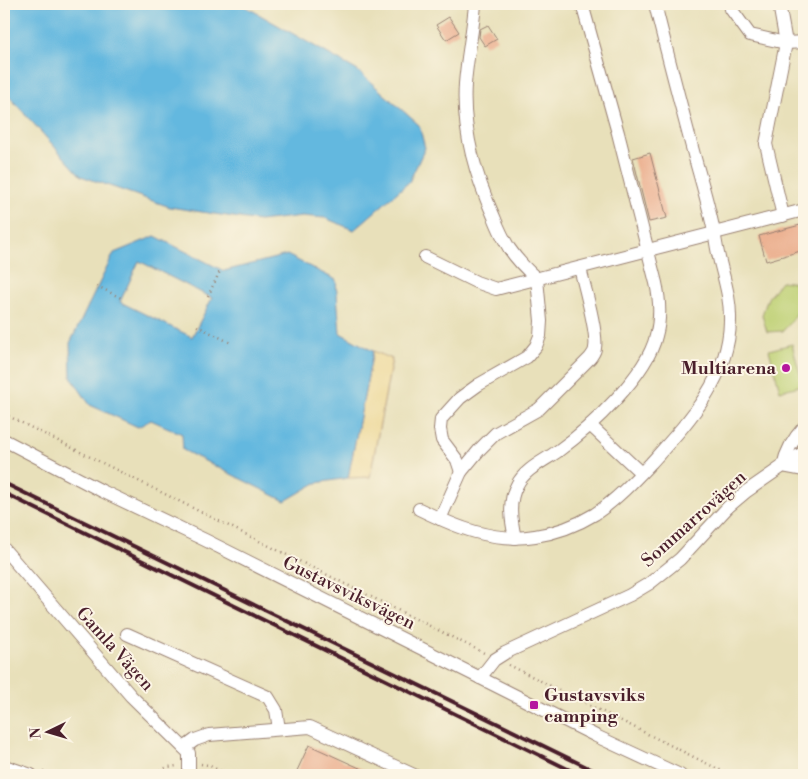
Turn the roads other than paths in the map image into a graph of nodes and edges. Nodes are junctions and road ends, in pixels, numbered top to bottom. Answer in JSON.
{"nodes":[{"id":1,"x":475,"y":4,"type":"edge"},
{"id":2,"x":582,"y":4,"type":"edge"},
{"id":3,"x":654,"y":4,"type":"edge"},
{"id":4,"x":730,"y":4,"type":"edge"},
{"id":5,"x":778,"y":4,"type":"edge"},
{"id":6,"x":804,"y":42,"type":"edge"},
{"id":7,"x":786,"y":43,"type":"junction"},
{"id":8,"x":804,"y":210,"type":"edge"},
{"id":9,"x":783,"y":216,"type":"junction"},
{"id":10,"x":715,"y":233,"type":"junction"},
{"id":11,"x":648,"y":251,"type":"junction"},
{"id":12,"x":424,"y":257,"type":"dead end"},
{"id":13,"x":580,"y":268,"type":"junction"},
{"id":14,"x":537,"y":279,"type":"junction"},
{"id":15,"x":590,"y":425,"type":"junction"},
{"id":16,"x":804,"y":427,"type":"edge"},
{"id":17,"x":4,"y":440,"type":"edge"},
{"id":18,"x":804,"y":452,"type":"edge"},
{"id":19,"x":783,"y":466,"type":"junction"},
{"id":20,"x":804,"y":470,"type":"edge"},
{"id":21,"x":461,"y":472,"type":"junction"},
{"id":22,"x":641,"y":473,"type":"junction"},
{"id":23,"x":419,"y":510,"type":"dead end"},
{"id":24,"x":440,"y":519,"type":"junction"},
{"id":25,"x":515,"y":538,"type":"junction"},
{"id":26,"x":4,"y":549,"type":"edge"},
{"id":27,"x":127,"y":634,"type":"dead end"},
{"id":28,"x":480,"y":678,"type":"junction"},
{"id":29,"x":280,"y":729,"type":"junction"},
{"id":30,"x":184,"y":748,"type":"junction"},
{"id":31,"x":4,"y":766,"type":"edge"},
{"id":32,"x":30,"y":775,"type":"edge"},
{"id":33,"x":189,"y":775,"type":"edge"},
{"id":34,"x":414,"y":775,"type":"edge"},
{"id":35,"x":680,"y":775,"type":"edge"}],
"edges":[{"from":1,"to":14,"type":"street"},
{"from":2,"to":11,"type":"street"},
{"from":3,"to":10,"type":"street"},
{"from":4,"to":7,"type":"street"},
{"from":5,"to":7,"type":"street"},
{"from":6,"to":7,"type":"street"},
{"from":7,"to":9,"type":"street"},
{"from":8,"to":9,"type":"street"},
{"from":9,"to":10,"type":"street"},
{"from":10,"to":11,"type":"street"},
{"from":10,"to":22,"type":"street"},
{"from":11,"to":13,"type":"street"},
{"from":11,"to":15,"type":"street"},
{"from":12,"to":14,"type":"street"},
{"from":13,"to":14,"type":"street"},
{"from":13,"to":21,"type":"street"},
{"from":14,"to":21,"type":"street"},
{"from":15,"to":22,"type":"street"},
{"from":15,"to":25,"type":"street"},
{"from":16,"to":19,"type":"street"},
{"from":17,"to":28,"type":"street","name":"Gustavsviksvägen"},
{"from":18,"to":19,"type":"street","name":"Sommarrovägen"},
{"from":19,"to":20,"type":"street"},
{"from":19,"to":28,"type":"street","name":"Sommarrovägen"},
{"from":21,"to":24,"type":"street"},
{"from":22,"to":25,"type":"street"},
{"from":23,"to":24,"type":"street"},
{"from":24,"to":25,"type":"street"},
{"from":26,"to":30,"type":"street","name":"Gamla Vägen"},
{"from":27,"to":29,"type":"street"},
{"from":28,"to":35,"type":"street","name":"Gustavsviksvägen"},
{"from":29,"to":30,"type":"street"},
{"from":29,"to":34,"type":"street"},
{"from":30,"to":33,"type":"street"},
{"from":31,"to":32,"type":"street"}]}
